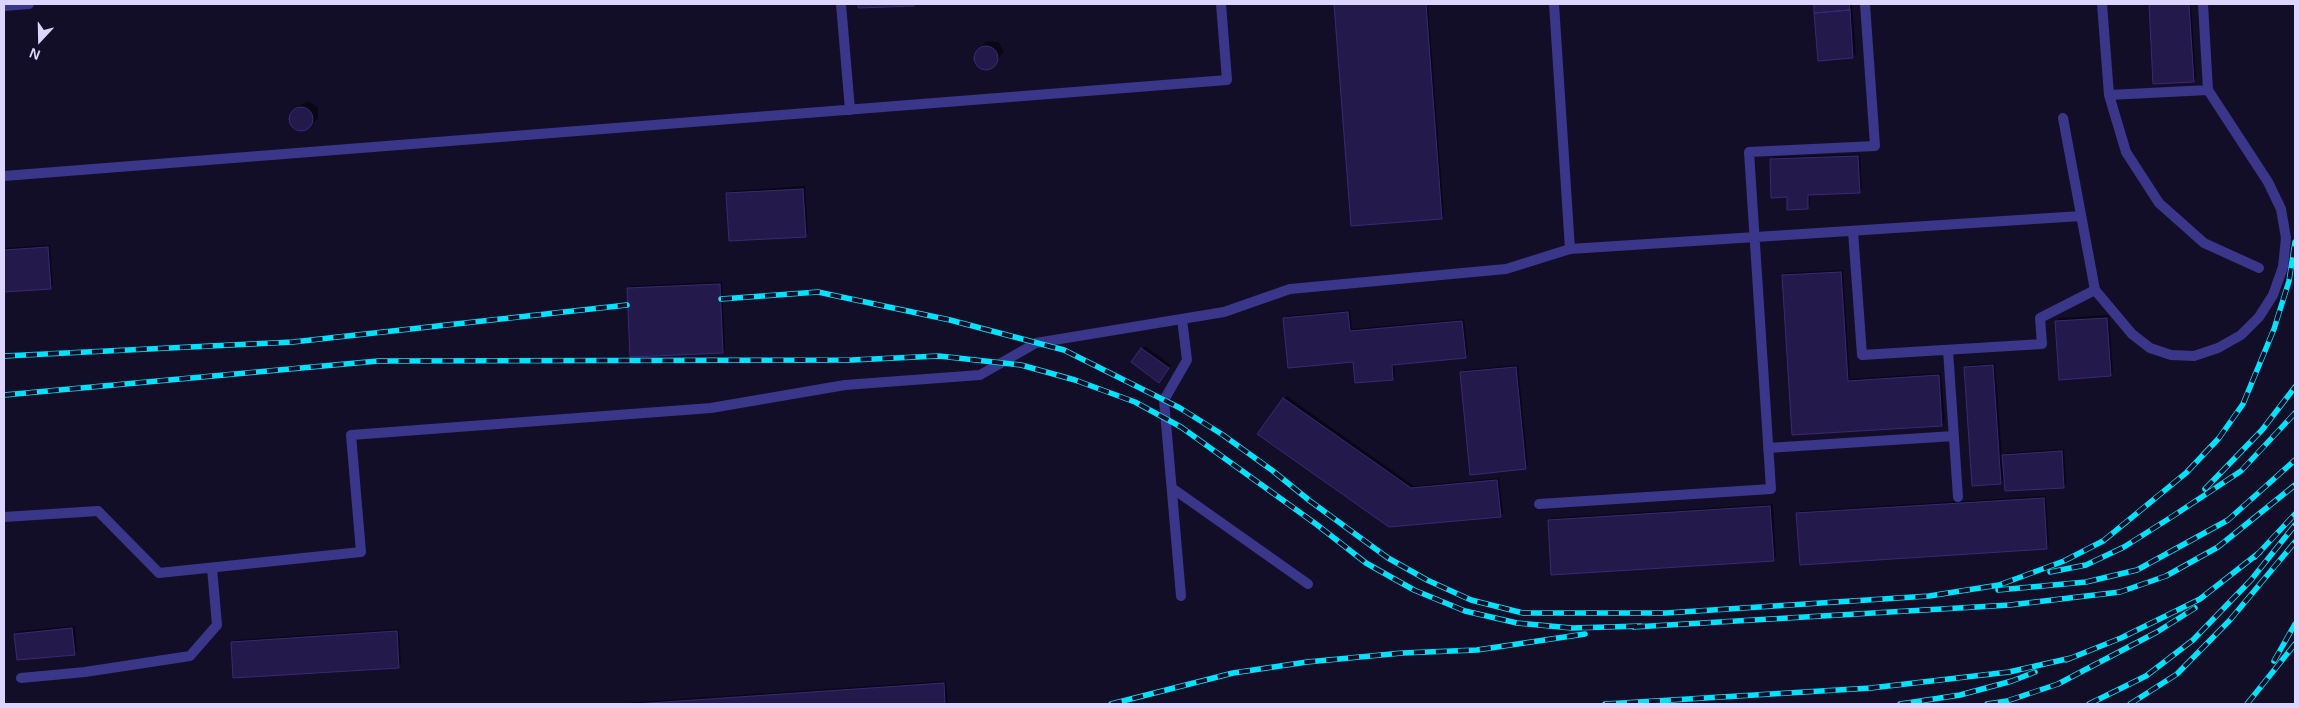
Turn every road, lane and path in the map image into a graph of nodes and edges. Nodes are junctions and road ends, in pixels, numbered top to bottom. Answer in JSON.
{"nodes":[{"id":1,"x":29,"y":4,"type":"edge"},
{"id":2,"x":841,"y":4,"type":"edge"},
{"id":3,"x":1222,"y":4,"type":"edge"},
{"id":4,"x":1554,"y":4,"type":"edge"},
{"id":5,"x":1865,"y":4,"type":"edge"},
{"id":6,"x":2096,"y":4,"type":"edge"},
{"id":7,"x":2203,"y":4,"type":"edge"},
{"id":8,"x":4,"y":6,"type":"edge"},
{"id":9,"x":2102,"y":8,"type":"edge"},
{"id":10,"x":2208,"y":90,"type":"junction"},
{"id":11,"x":2109,"y":95,"type":"junction"},
{"id":12,"x":850,"y":110,"type":"junction"},
{"id":13,"x":2063,"y":118,"type":"dead end"},
{"id":14,"x":4,"y":176,"type":"edge"},
{"id":15,"x":2081,"y":216,"type":"junction"},
{"id":16,"x":1854,"y":231,"type":"junction"},
{"id":17,"x":1754,"y":237,"type":"junction"},
{"id":18,"x":1570,"y":249,"type":"junction"},
{"id":19,"x":2259,"y":268,"type":"dead end"},
{"id":20,"x":2095,"y":290,"type":"junction"},
{"id":21,"x":1182,"y":319,"type":"junction"},
{"id":22,"x":1948,"y":350,"type":"junction"},
{"id":23,"x":1954,"y":436,"type":"junction"},
{"id":24,"x":1768,"y":448,"type":"junction"},
{"id":25,"x":1172,"y":488,"type":"junction"},
{"id":26,"x":1958,"y":497,"type":"dead end"},
{"id":27,"x":1539,"y":504,"type":"dead end"},
{"id":28,"x":4,"y":517,"type":"edge"},
{"id":29,"x":212,"y":568,"type":"junction"},
{"id":30,"x":1308,"y":584,"type":"dead end"},
{"id":31,"x":1181,"y":596,"type":"dead end"},
{"id":32,"x":21,"y":678,"type":"dead end"}],
"edges":[{"from":1,"to":8,"type":"lane"},
{"from":2,"to":12,"type":"lane"},
{"from":3,"to":12,"type":"lane"},
{"from":4,"to":18,"type":"lane"},
{"from":5,"to":17,"type":"lane"},
{"from":6,"to":9,"type":"lane"},
{"from":7,"to":10,"type":"lane"},
{"from":9,"to":11,"type":"lane"},
{"from":10,"to":11,"type":"lane"},
{"from":10,"to":20,"type":"lane"},
{"from":11,"to":19,"type":"lane"},
{"from":12,"to":14,"type":"lane"},
{"from":13,"to":15,"type":"lane"},
{"from":15,"to":16,"type":"lane"},
{"from":15,"to":20,"type":"lane"},
{"from":16,"to":17,"type":"lane"},
{"from":16,"to":22,"type":"lane"},
{"from":17,"to":18,"type":"lane"},
{"from":17,"to":24,"type":"lane"},
{"from":18,"to":21,"type":"lane"},
{"from":20,"to":22,"type":"lane"},
{"from":21,"to":25,"type":"lane"},
{"from":21,"to":29,"type":"lane"},
{"from":22,"to":23,"type":"lane"},
{"from":23,"to":24,"type":"lane"},
{"from":23,"to":26,"type":"lane"},
{"from":24,"to":27,"type":"lane"},
{"from":25,"to":30,"type":"lane"},
{"from":25,"to":31,"type":"lane"},
{"from":28,"to":29,"type":"lane"},
{"from":29,"to":32,"type":"lane"}]}
